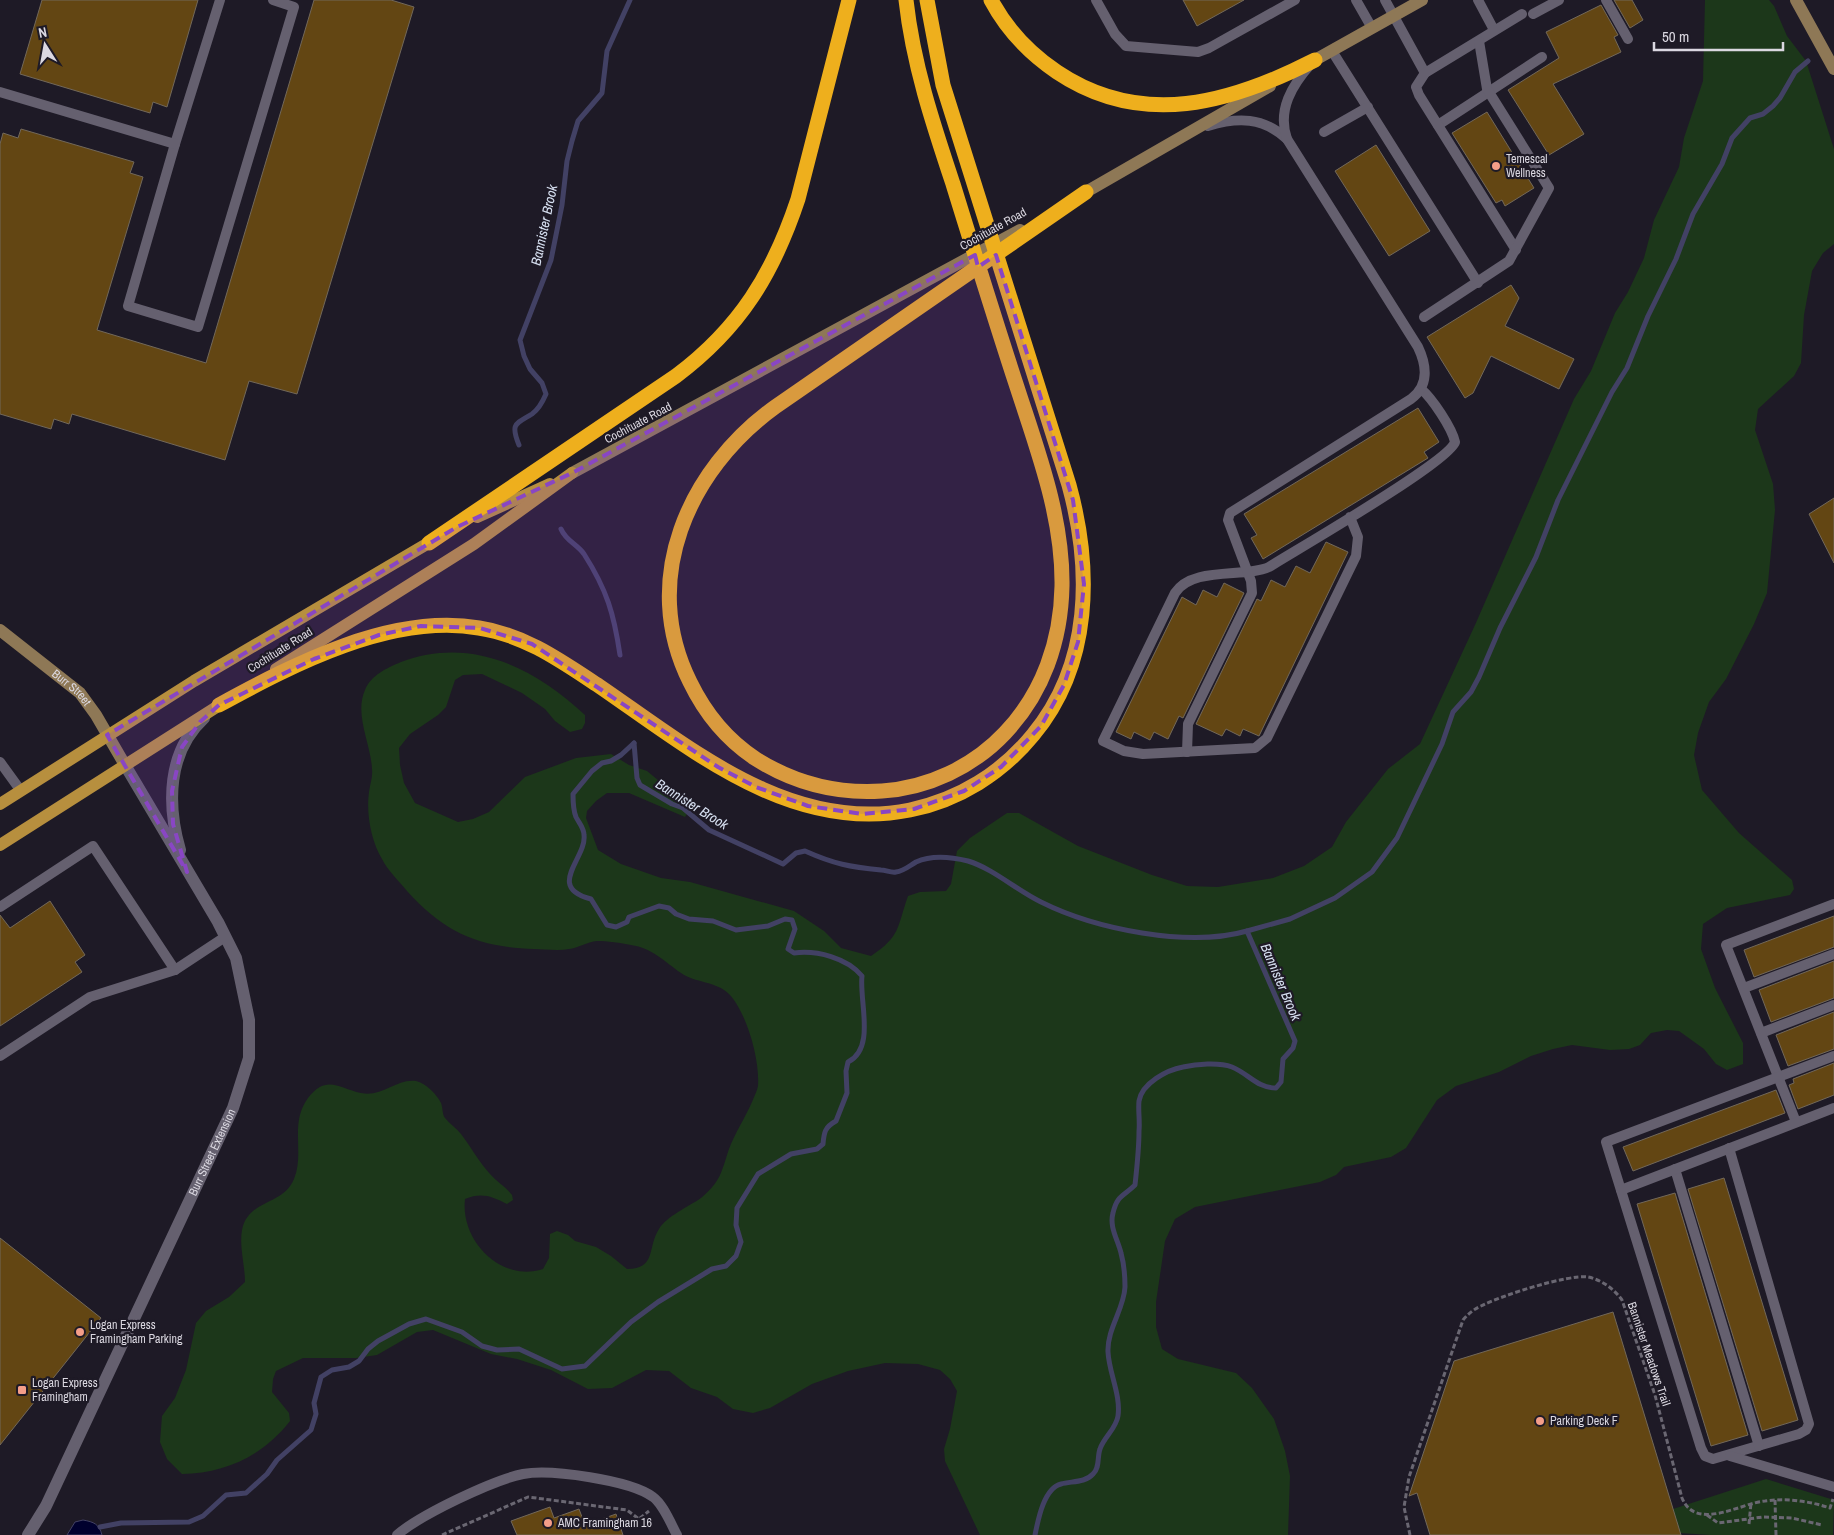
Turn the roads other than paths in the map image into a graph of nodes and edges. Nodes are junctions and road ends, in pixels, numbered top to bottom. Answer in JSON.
{"nodes":[{"id":1,"x":220,"y":0,"type":"edge"},
{"id":2,"x":273,"y":0,"type":"edge"},
{"id":3,"x":849,"y":0,"type":"edge"},
{"id":4,"x":906,"y":0,"type":"edge"},
{"id":5,"x":927,"y":0,"type":"edge"},
{"id":6,"x":991,"y":0,"type":"edge"},
{"id":7,"x":1096,"y":0,"type":"edge"},
{"id":8,"x":1295,"y":0,"type":"edge"},
{"id":9,"x":1356,"y":0,"type":"edge"},
{"id":10,"x":1385,"y":0,"type":"edge"},
{"id":11,"x":1422,"y":0,"type":"edge"},
{"id":12,"x":1478,"y":0,"type":"edge"},
{"id":13,"x":1559,"y":0,"type":"edge"},
{"id":14,"x":1606,"y":0,"type":"edge"},
{"id":15,"x":1796,"y":0,"type":"edge"},
{"id":16,"x":1522,"y":14,"type":"dead end"},
{"id":17,"x":1533,"y":14,"type":"dead end"},
{"id":18,"x":1394,"y":16,"type":"junction"},
{"id":19,"x":1372,"y":28,"type":"junction"},
{"id":20,"x":1494,"y":30,"type":"junction"},
{"id":21,"x":1628,"y":39,"type":"dead end"},
{"id":22,"x":1479,"y":40,"type":"junction"},
{"id":23,"x":1332,"y":51,"type":"junction"},
{"id":24,"x":1542,"y":57,"type":"dead end"},
{"id":25,"x":1316,"y":60,"type":"junction"},
{"id":26,"x":1834,"y":69,"type":"edge"},
{"id":27,"x":1425,"y":73,"type":"junction"},
{"id":28,"x":0,"y":92,"type":"edge"},
{"id":29,"x":1489,"y":93,"type":"junction"},
{"id":30,"x":1368,"y":107,"type":"junction"},
{"id":31,"x":1438,"y":125,"type":"junction"},
{"id":32,"x":1192,"y":131,"type":"junction"},
{"id":33,"x":1324,"y":132,"type":"dead end"},
{"id":34,"x":1287,"y":139,"type":"junction"},
{"id":35,"x":175,"y":144,"type":"junction"},
{"id":36,"x":1086,"y":192,"type":"junction"},
{"id":37,"x":1516,"y":250,"type":"junction"},
{"id":38,"x":1478,"y":283,"type":"junction"},
{"id":39,"x":1424,"y":317,"type":"dead end"},
{"id":40,"x":1421,"y":389,"type":"junction"},
{"id":41,"x":572,"y":474,"type":"junction"},
{"id":42,"x":1350,"y":517,"type":"junction"},
{"id":43,"x":429,"y":542,"type":"junction"},
{"id":44,"x":1246,"y":571,"type":"junction"},
{"id":45,"x":0,"y":630,"type":"edge"},
{"id":46,"x":219,"y":705,"type":"junction"},
{"id":47,"x":108,"y":735,"type":"junction"},
{"id":48,"x":1186,"y":752,"type":"junction"},
{"id":49,"x":0,"y":762,"type":"edge"},
{"id":50,"x":125,"y":765,"type":"junction"},
{"id":51,"x":21,"y":791,"type":"junction"},
{"id":52,"x":0,"y":804,"type":"edge"},
{"id":53,"x":0,"y":845,"type":"edge"},
{"id":54,"x":187,"y":872,"type":"junction"},
{"id":55,"x":1834,"y":904,"type":"edge"},
{"id":56,"x":0,"y":907,"type":"edge"},
{"id":57,"x":225,"y":937,"type":"junction"},
{"id":58,"x":1834,"y":954,"type":"edge"},
{"id":59,"x":175,"y":970,"type":"junction"},
{"id":60,"x":1744,"y":988,"type":"junction"},
{"id":61,"x":1834,"y":1005,"type":"edge"},
{"id":62,"x":1761,"y":1033,"type":"junction"},
{"id":63,"x":0,"y":1056,"type":"edge"},
{"id":64,"x":1834,"y":1056,"type":"edge"},
{"id":65,"x":1778,"y":1077,"type":"junction"},
{"id":66,"x":1834,"y":1108,"type":"edge"},
{"id":67,"x":1796,"y":1122,"type":"junction"},
{"id":68,"x":1729,"y":1148,"type":"junction"},
{"id":69,"x":1675,"y":1169,"type":"junction"},
{"id":70,"x":1621,"y":1190,"type":"junction"},
{"id":71,"x":1759,"y":1446,"type":"junction"},
{"id":72,"x":1729,"y":1456,"type":"junction"},
{"id":73,"x":1834,"y":1487,"type":"edge"},
{"id":74,"x":28,"y":1535,"type":"edge"},
{"id":75,"x":397,"y":1535,"type":"edge"},
{"id":76,"x":677,"y":1535,"type":"edge"}],
"edges":[{"from":1,"to":35,"type":"lane"},
{"from":2,"to":35,"type":"lane"},
{"from":3,"to":43,"type":"highway"},
{"from":4,"to":36,"type":"highway"},
{"from":5,"to":46,"type":"highway"},
{"from":6,"to":25,"type":"highway"},
{"from":7,"to":8,"type":"lane"},
{"from":9,"to":19,"type":"lane"},
{"from":10,"to":18,"type":"lane"},
{"from":11,"to":18,"type":"main road","name":"Cochituate Road"},
{"from":12,"to":20,"type":"lane"},
{"from":13,"to":17,"type":"lane"},
{"from":14,"to":21,"type":"lane"},
{"from":15,"to":26,"type":"main road"},
{"from":16,"to":20,"type":"lane"},
{"from":18,"to":19,"type":"main road","name":"Cochituate Road"},
{"from":18,"to":27,"type":"lane"},
{"from":19,"to":23,"type":"main road","name":"Cochituate Road"},
{"from":20,"to":22,"type":"lane"},
{"from":22,"to":27,"type":"lane"},
{"from":22,"to":29,"type":"lane"},
{"from":23,"to":25,"type":"main road","name":"Cochituate Road"},
{"from":23,"to":30,"type":"lane"},
{"from":24,"to":29,"type":"lane"},
{"from":25,"to":32,"type":"main road","name":"Cochituate Road"},
{"from":25,"to":34,"type":"lane"},
{"from":27,"to":31,"type":"lane"},
{"from":28,"to":35,"type":"lane"},
{"from":29,"to":31,"type":"lane"},
{"from":29,"to":37,"type":"lane"},
{"from":30,"to":33,"type":"lane"},
{"from":30,"to":38,"type":"lane"},
{"from":31,"to":37,"type":"lane"},
{"from":32,"to":34,"type":"lane"},
{"from":32,"to":36,"type":"main road","name":"Cochituate Road"},
{"from":34,"to":40,"type":"lane"},
{"from":36,"to":41,"type":"main road","name":"Cochituate Road"},
{"from":37,"to":38,"type":"lane"},
{"from":38,"to":39,"type":"lane"},
{"from":40,"to":42,"type":"lane"},
{"from":40,"to":44,"type":"lane"},
{"from":41,"to":43,"type":"main road","name":"Cochituate Road"},
{"from":41,"to":46,"type":"main road","name":"Cochituate Road"},
{"from":42,"to":44,"type":"lane"},
{"from":42,"to":48,"type":"lane"},
{"from":43,"to":47,"type":"main road","name":"Cochituate Road"},
{"from":44,"to":48,"type":"lane"},
{"from":44,"to":48,"type":"lane"},
{"from":45,"to":47,"type":"main road","name":"Burr Street"},
{"from":46,"to":50,"type":"main road","name":"Cochituate Road"},
{"from":46,"to":54,"type":"street"},
{"from":47,"to":50,"type":"main road","name":"Burr Street"},
{"from":47,"to":51,"type":"main road","name":"Cochituate Road"},
{"from":49,"to":51,"type":"lane"},
{"from":50,"to":53,"type":"main road","name":"Cochituate Road"},
{"from":50,"to":54,"type":"street","name":"Burr Street Extension"},
{"from":51,"to":52,"type":"main road","name":"Cochituate Road"},
{"from":54,"to":57,"type":"street","name":"Burr Street Extension"},
{"from":55,"to":60,"type":"lane"},
{"from":56,"to":59,"type":"lane"},
{"from":57,"to":59,"type":"lane"},
{"from":57,"to":74,"type":"street","name":"Burr Street Extension"},
{"from":58,"to":60,"type":"lane"},
{"from":59,"to":63,"type":"lane"},
{"from":60,"to":62,"type":"lane"},
{"from":61,"to":62,"type":"lane"},
{"from":62,"to":65,"type":"lane"},
{"from":64,"to":65,"type":"lane"},
{"from":65,"to":67,"type":"lane"},
{"from":65,"to":70,"type":"lane"},
{"from":66,"to":67,"type":"lane"},
{"from":67,"to":68,"type":"lane"},
{"from":68,"to":69,"type":"lane"},
{"from":68,"to":71,"type":"lane"},
{"from":69,"to":70,"type":"lane"},
{"from":69,"to":71,"type":"lane"},
{"from":70,"to":72,"type":"lane"},
{"from":71,"to":72,"type":"lane"},
{"from":72,"to":73,"type":"lane"},
{"from":75,"to":76,"type":"lane"}]}
